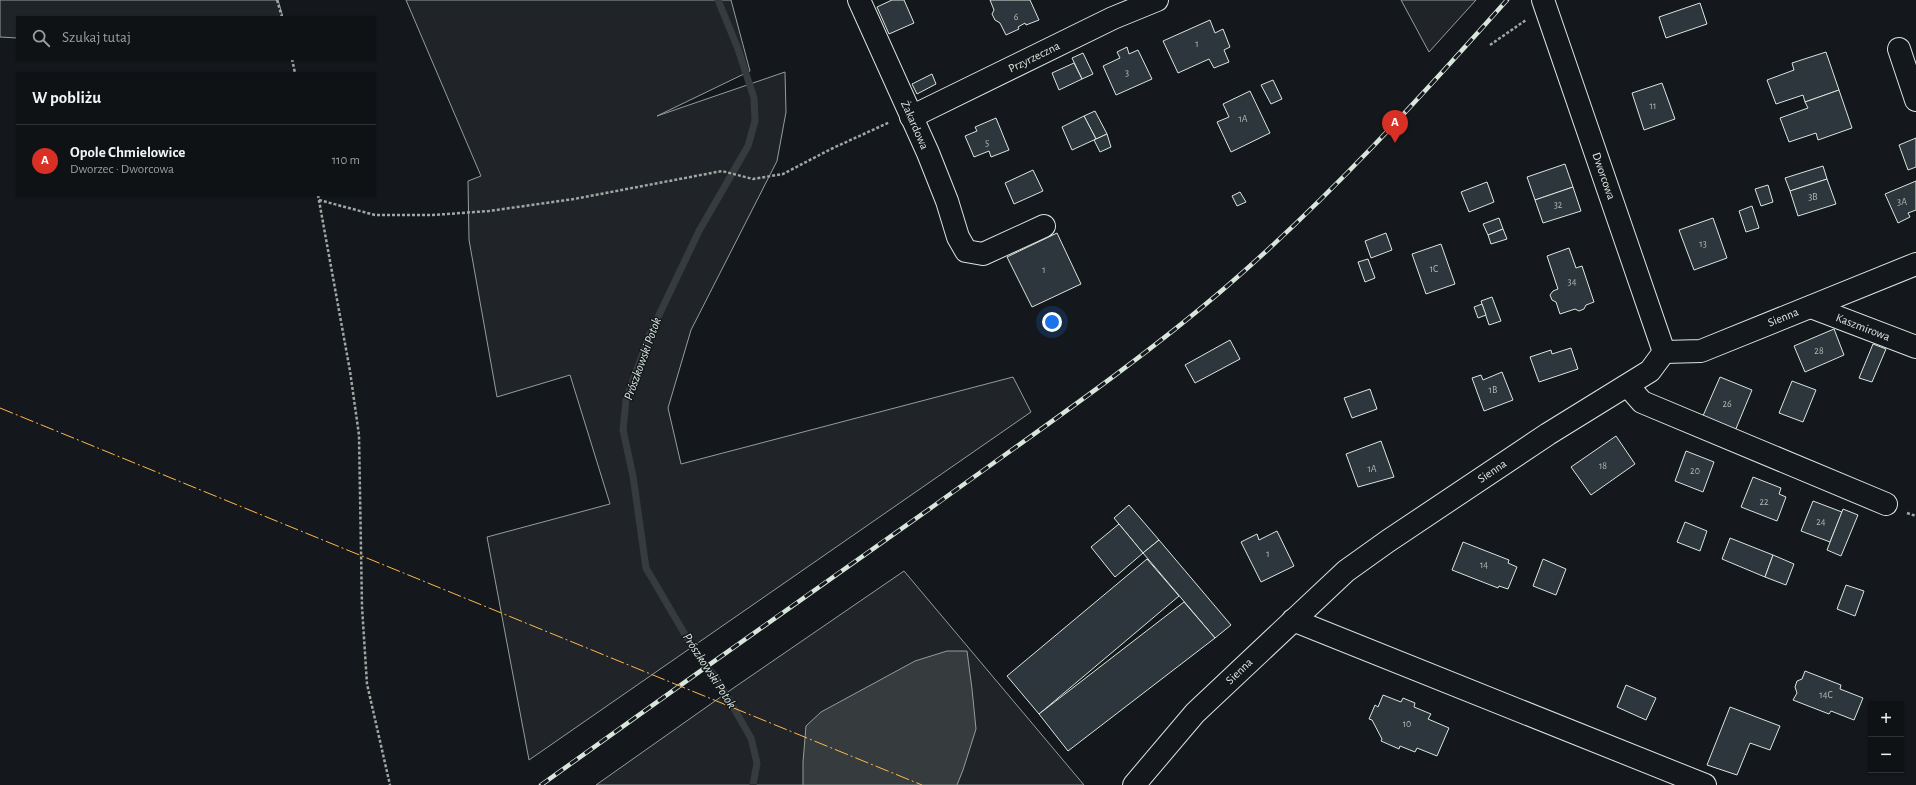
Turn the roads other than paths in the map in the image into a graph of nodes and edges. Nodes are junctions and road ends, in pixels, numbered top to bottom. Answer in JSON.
{"nodes":[{"id":1,"x":859,"y":0,"type":"edge"},
{"id":2,"x":1157,"y":0,"type":"edge"},
{"id":3,"x":1543,"y":0,"type":"edge"},
{"id":4,"x":1899,"y":49,"type":"dead end"},
{"id":5,"x":1916,"y":100,"type":"edge"},
{"id":6,"x":911,"y":118,"type":"junction"},
{"id":7,"x":1044,"y":226,"type":"dead end"},
{"id":8,"x":1916,"y":264,"type":"edge"},
{"id":9,"x":1811,"y":307,"type":"junction"},
{"id":10,"x":1916,"y":347,"type":"edge"},
{"id":11,"x":1664,"y":352,"type":"junction"},
{"id":12,"x":1628,"y":386,"type":"junction"},
{"id":13,"x":1886,"y":504,"type":"dead end"},
{"id":14,"x":1292,"y":620,"type":"junction"},
{"id":15,"x":1134,"y":785,"type":"edge"},
{"id":16,"x":1705,"y":785,"type":"edge"}],
"edges":[{"from":1,"to":6,"type":"street","name":"Żakardowa"},
{"from":2,"to":6,"type":"street","name":"Przyrzeczna"},
{"from":3,"to":11,"type":"street","name":"Dworcowa"},
{"from":4,"to":5,"type":"street"},
{"from":6,"to":7,"type":"street","name":"Żakardowa"},
{"from":8,"to":9,"type":"street","name":"Sienna"},
{"from":9,"to":10,"type":"street","name":"Kaszmirowa"},
{"from":9,"to":11,"type":"street","name":"Sienna"},
{"from":11,"to":12,"type":"street","name":"Sienna"},
{"from":12,"to":13,"type":"street"},
{"from":12,"to":14,"type":"street","name":"Sienna"},
{"from":14,"to":15,"type":"street","name":"Sienna"},
{"from":14,"to":16,"type":"street"}]}
